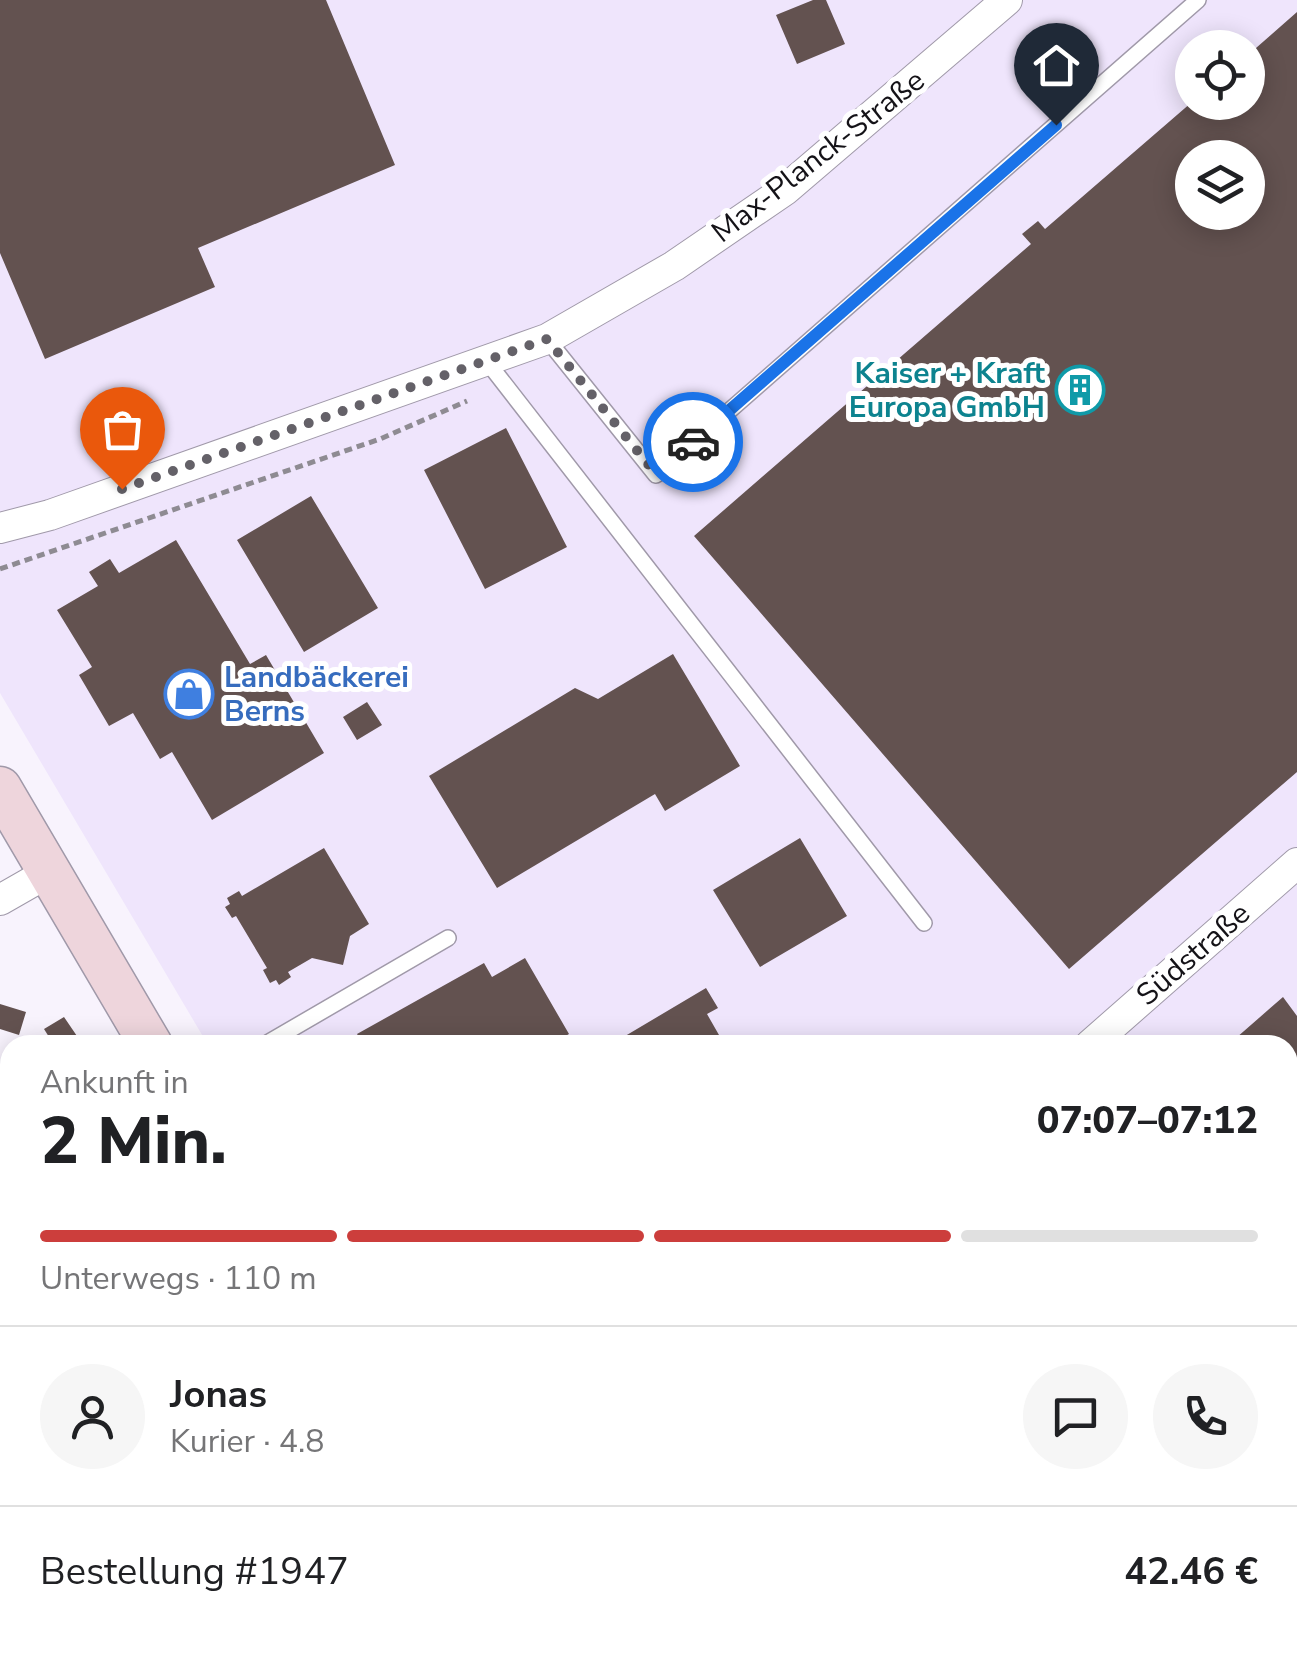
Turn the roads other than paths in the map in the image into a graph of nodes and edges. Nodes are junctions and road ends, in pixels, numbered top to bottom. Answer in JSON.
{"nodes":[{"id":1,"x":1008,"y":0,"type":"edge"},
{"id":2,"x":1198,"y":0,"type":"edge"},
{"id":3,"x":547,"y":339,"type":"junction"},
{"id":4,"x":485,"y":360,"type":"junction"},
{"id":5,"x":0,"y":528,"type":"edge"},
{"id":6,"x":0,"y":788,"type":"edge"},
{"id":7,"x":1297,"y":863,"type":"edge"},
{"id":8,"x":49,"y":872,"type":"junction"},
{"id":9,"x":0,"y":900,"type":"edge"},
{"id":10,"x":924,"y":922,"type":"dead end"},
{"id":11,"x":448,"y":938,"type":"dead end"},
{"id":12,"x":145,"y":1035,"type":"edge"},
{"id":13,"x":281,"y":1035,"type":"edge"},
{"id":14,"x":1101,"y":1035,"type":"edge"}],
"edges":[{"from":1,"to":3,"type":"street","name":"Max-Planck-Straße"},
{"from":2,"to":3,"type":"lane"},
{"from":3,"to":4,"type":"street","name":"Max-Planck-Straße"},
{"from":4,"to":5,"type":"street","name":"Max-Planck-Straße"},
{"from":4,"to":10,"type":"lane"},
{"from":6,"to":8,"type":"main road"},
{"from":7,"to":14,"type":"street","name":"Südstraße"},
{"from":8,"to":9,"type":"street"},
{"from":8,"to":12,"type":"main road"},
{"from":11,"to":13,"type":"lane"}]}
